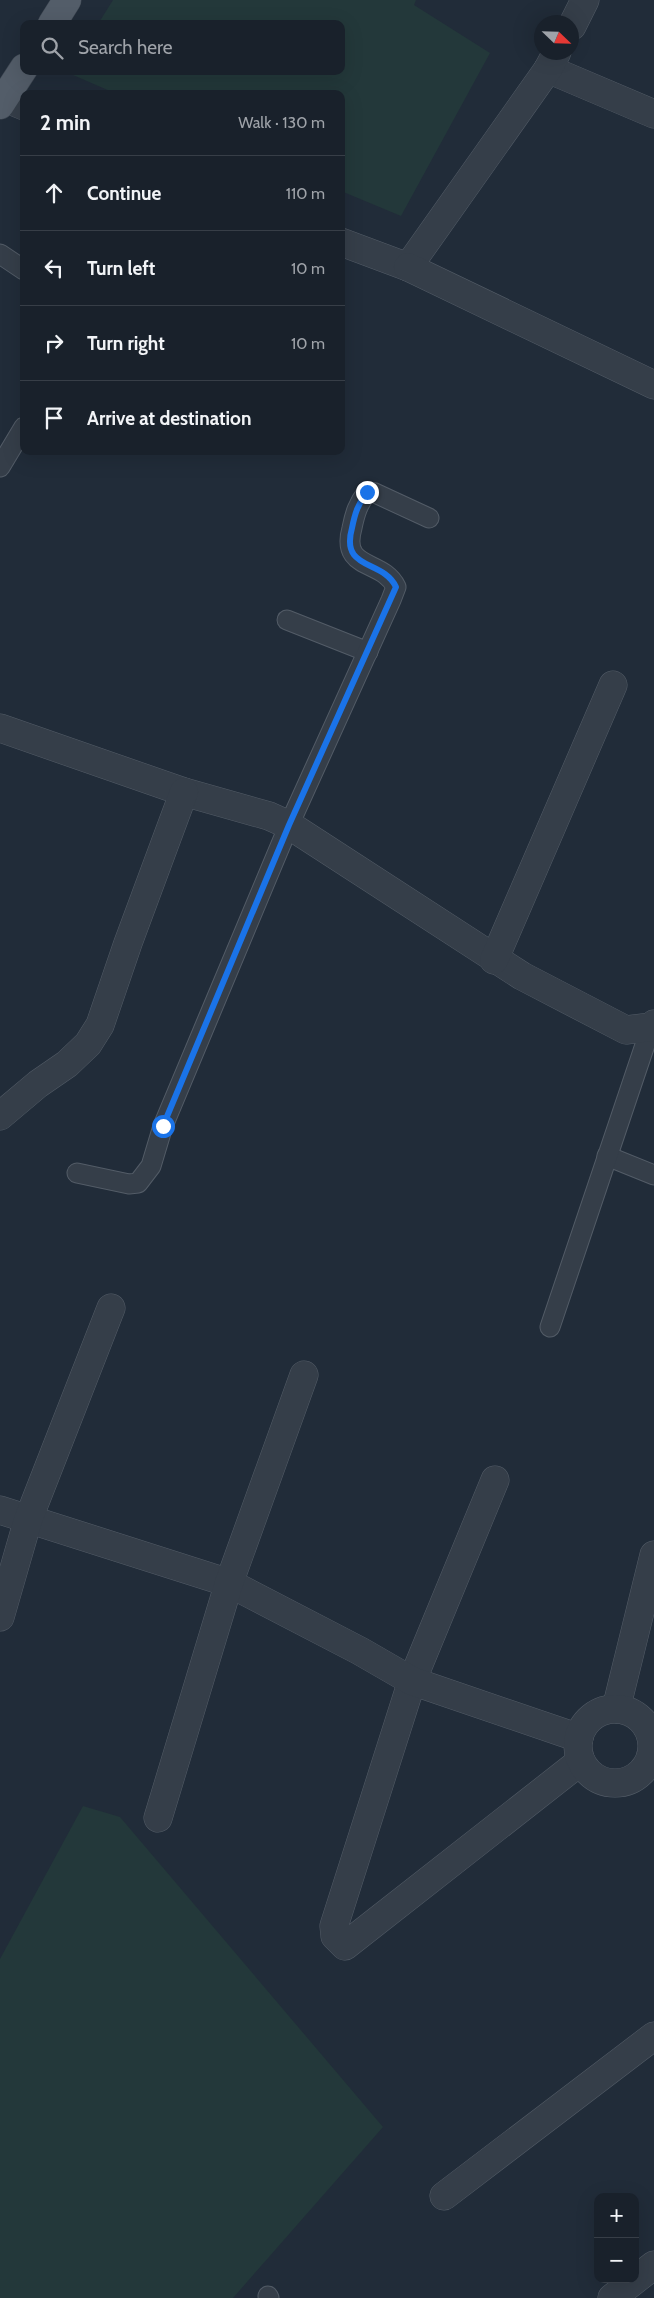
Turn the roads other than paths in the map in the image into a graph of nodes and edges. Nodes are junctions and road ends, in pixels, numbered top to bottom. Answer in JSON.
{"nodes":[{"id":1,"x":67,"y":0,"type":"edge"},
{"id":2,"x":585,"y":0,"type":"edge"},
{"id":3,"x":578,"y":15,"type":"edge"},
{"id":4,"x":54,"y":20,"type":"edge"},
{"id":5,"x":553,"y":61,"type":"edge"},
{"id":6,"x":21,"y":75,"type":"edge"},
{"id":7,"x":10,"y":103,"type":"edge"},
{"id":8,"x":654,"y":114,"type":"edge"},
{"id":9,"x":345,"y":243,"type":"edge"},
{"id":10,"x":0,"y":254,"type":"edge"},
{"id":11,"x":20,"y":267,"type":"edge"},
{"id":12,"x":408,"y":267,"type":"junction"},
{"id":13,"x":654,"y":385,"type":"edge"},
{"id":14,"x":20,"y":434,"type":"edge"},
{"id":15,"x":0,"y":467,"type":"edge"},
{"id":16,"x":429,"y":518,"type":"dead end"},
{"id":17,"x":287,"y":620,"type":"dead end"},
{"id":18,"x":368,"y":652,"type":"junction"},
{"id":19,"x":613,"y":684,"type":"dead end"},
{"id":20,"x":0,"y":728,"type":"edge"},
{"id":21,"x":184,"y":792,"type":"junction"},
{"id":22,"x":289,"y":825,"type":"junction"},
{"id":23,"x":494,"y":960,"type":"junction"},
{"id":24,"x":652,"y":1025,"type":"edge"},
{"id":25,"x":0,"y":1116,"type":"edge"},
{"id":26,"x":607,"y":1156,"type":"junction"},
{"id":27,"x":77,"y":1173,"type":"dead end"},
{"id":28,"x":654,"y":1174,"type":"edge"},
{"id":29,"x":111,"y":1308,"type":"dead end"},
{"id":30,"x":550,"y":1327,"type":"dead end"},
{"id":31,"x":304,"y":1375,"type":"dead end"},
{"id":32,"x":496,"y":1480,"type":"dead end"},
{"id":33,"x":0,"y":1510,"type":"edge"},
{"id":34,"x":28,"y":1520,"type":"junction"},
{"id":35,"x":654,"y":1555,"type":"edge"},
{"id":36,"x":229,"y":1583,"type":"junction"},
{"id":37,"x":0,"y":1617,"type":"edge"},
{"id":38,"x":412,"y":1681,"type":"junction"},
{"id":39,"x":616,"y":1709,"type":"junction"},
{"id":40,"x":580,"y":1750,"type":"junction"},
{"id":41,"x":653,"y":1752,"type":"edge"},
{"id":42,"x":158,"y":1818,"type":"dead end"},
{"id":43,"x":654,"y":2036,"type":"edge"},
{"id":44,"x":444,"y":2196,"type":"dead end"},
{"id":45,"x":654,"y":2264,"type":"edge"},
{"id":46,"x":612,"y":2298,"type":"edge"}],
"edges":[{"from":1,"to":4,"type":"main road"},
{"from":2,"to":3,"type":"street"},
{"from":5,"to":8,"type":"street"},
{"from":5,"to":12,"type":"street"},
{"from":6,"to":7,"type":"main road"},
{"from":9,"to":12,"type":"street"},
{"from":10,"to":11,"type":"lane"},
{"from":12,"to":13,"type":"street"},
{"from":14,"to":15,"type":"lane"},
{"from":16,"to":18,"type":"lane"},
{"from":17,"to":18,"type":"lane"},
{"from":18,"to":22,"type":"lane"},
{"from":19,"to":23,"type":"street"},
{"from":20,"to":21,"type":"street"},
{"from":21,"to":22,"type":"street"},
{"from":21,"to":25,"type":"street"},
{"from":22,"to":23,"type":"street"},
{"from":22,"to":27,"type":"lane"},
{"from":23,"to":24,"type":"street"},
{"from":24,"to":26,"type":"lane"},
{"from":26,"to":28,"type":"lane"},
{"from":26,"to":30,"type":"lane"},
{"from":29,"to":34,"type":"street"},
{"from":31,"to":36,"type":"street"},
{"from":32,"to":38,"type":"street"},
{"from":33,"to":34,"type":"street"},
{"from":34,"to":36,"type":"street"},
{"from":34,"to":37,"type":"street"},
{"from":35,"to":39,"type":"street"},
{"from":36,"to":38,"type":"street"},
{"from":36,"to":42,"type":"street"},
{"from":38,"to":40,"type":"street"},
{"from":38,"to":40,"type":"street"},
{"from":39,"to":40,"type":"street"},
{"from":39,"to":41,"type":"street"},
{"from":40,"to":41,"type":"street"},
{"from":43,"to":44,"type":"street"},
{"from":45,"to":46,"type":"street"}]}
